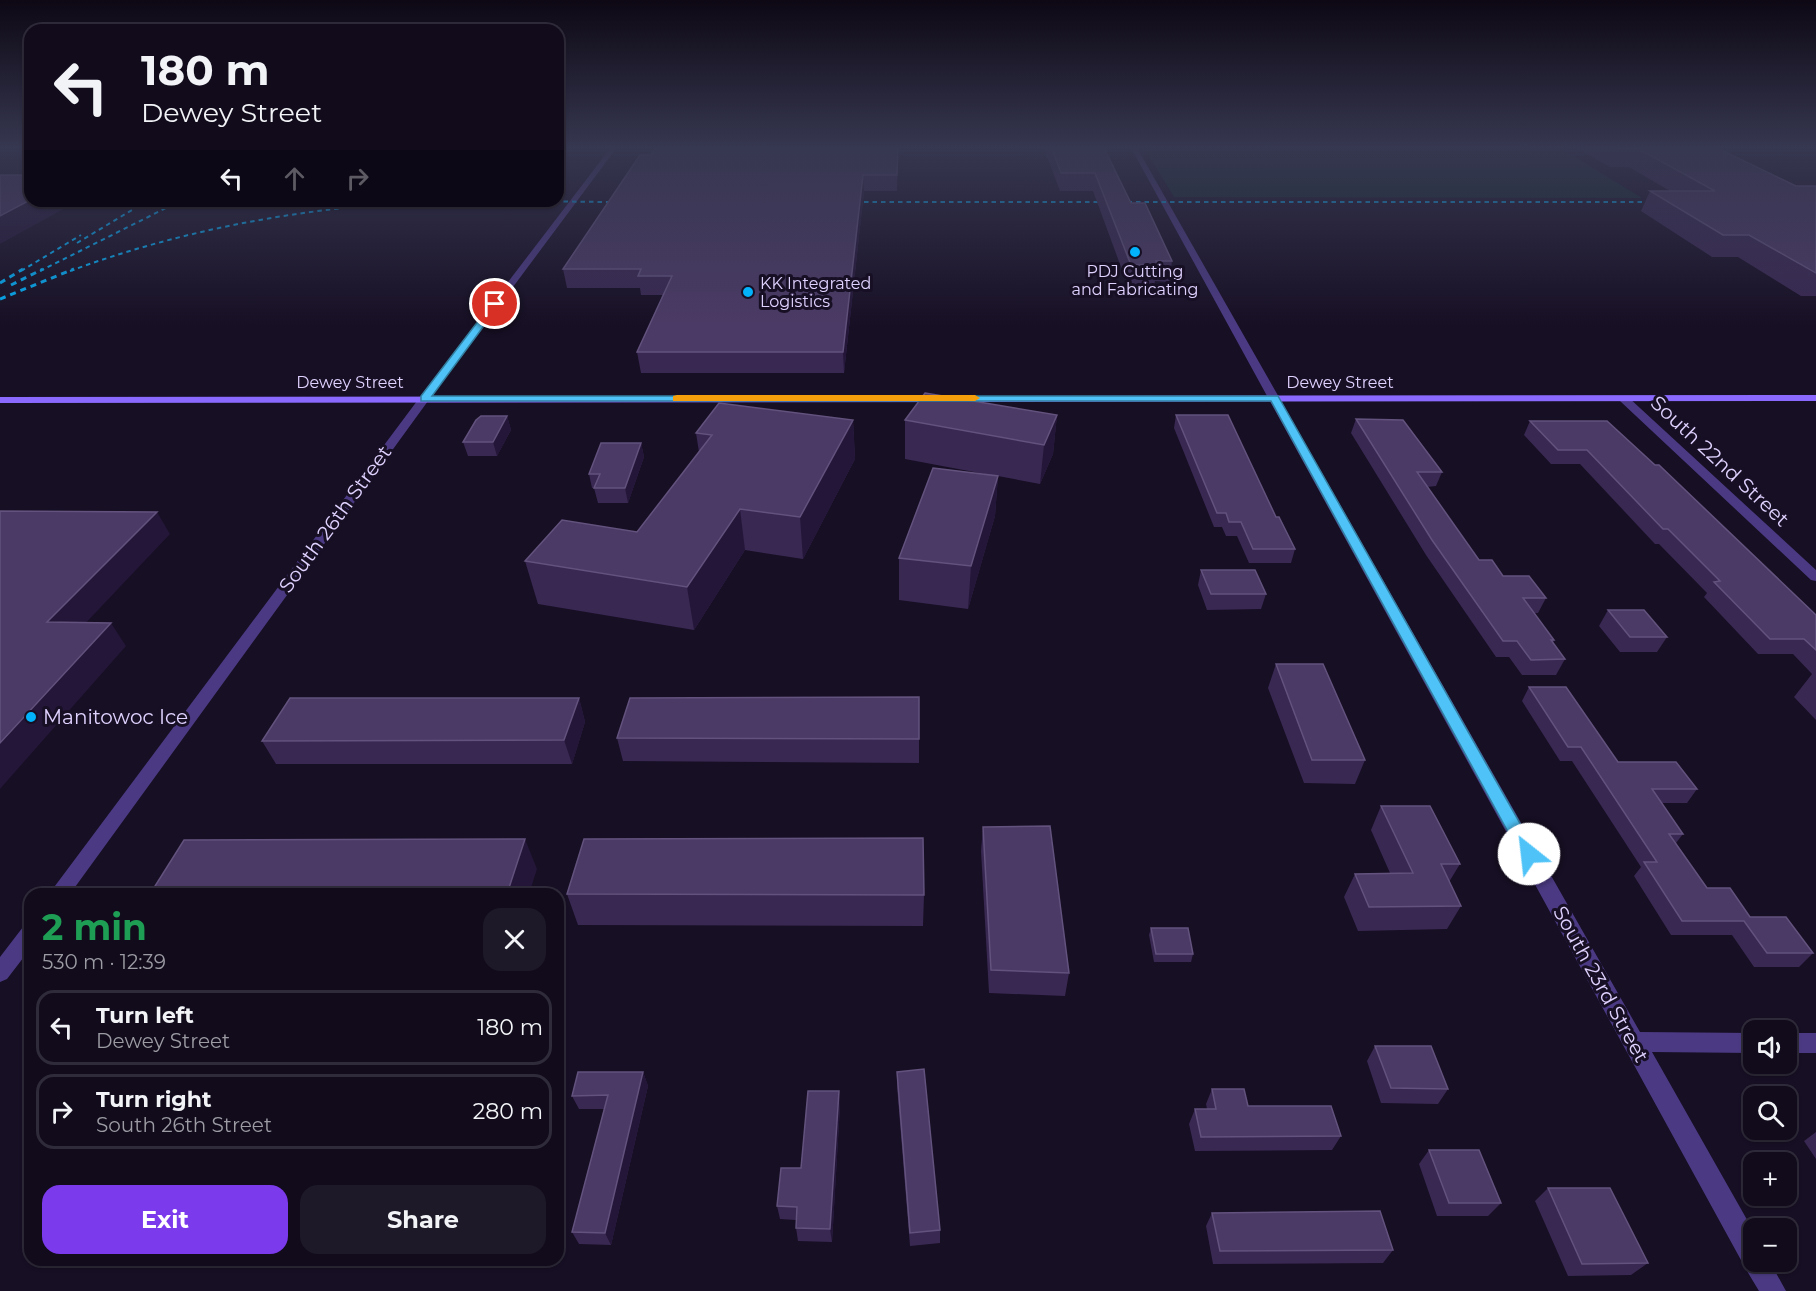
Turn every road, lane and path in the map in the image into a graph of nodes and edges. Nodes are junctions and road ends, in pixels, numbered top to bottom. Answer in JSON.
{"nodes":[{"id":1,"x":570,"y":206,"type":"edge"},
{"id":2,"x":1166,"y":206,"type":"edge"},
{"id":3,"x":1275,"y":398,"type":"junction"},
{"id":4,"x":1816,"y":398,"type":"edge"},
{"id":5,"x":424,"y":399,"type":"junction"},
{"id":6,"x":1624,"y":399,"type":"junction"},
{"id":7,"x":0,"y":400,"type":"edge"},
{"id":8,"x":1816,"y":577,"type":"edge"},
{"id":9,"x":62,"y":888,"type":"edge"},
{"id":10,"x":24,"y":941,"type":"edge"},
{"id":11,"x":0,"y":973,"type":"edge"},
{"id":12,"x":1634,"y":1042,"type":"junction"},
{"id":13,"x":1743,"y":1043,"type":"edge"},
{"id":14,"x":1797,"y":1043,"type":"edge"},
{"id":15,"x":1816,"y":1044,"type":"edge"},
{"id":16,"x":1743,"y":1237,"type":"edge"},
{"id":17,"x":1762,"y":1272,"type":"edge"},
{"id":18,"x":1773,"y":1291,"type":"edge"}],
"edges":[{"from":1,"to":5,"type":"street","name":"South 26th Street"},
{"from":2,"to":3,"type":"street","name":"South 23rd Street"},
{"from":3,"to":5,"type":"street","name":"Dewey Street"},
{"from":3,"to":6,"type":"street","name":"Dewey Street"},
{"from":3,"to":12,"type":"street","name":"South 23rd Street"},
{"from":4,"to":6,"type":"street","name":"Dewey Street"},
{"from":5,"to":7,"type":"street","name":"Dewey Street"},
{"from":5,"to":9,"type":"street","name":"South 26th Street"},
{"from":6,"to":8,"type":"street","name":"South 22nd Street"},
{"from":10,"to":11,"type":"street"},
{"from":12,"to":13,"type":"street"},
{"from":12,"to":16,"type":"street","name":"South 23rd Street"},
{"from":14,"to":15,"type":"street"},
{"from":17,"to":18,"type":"street"}]}
